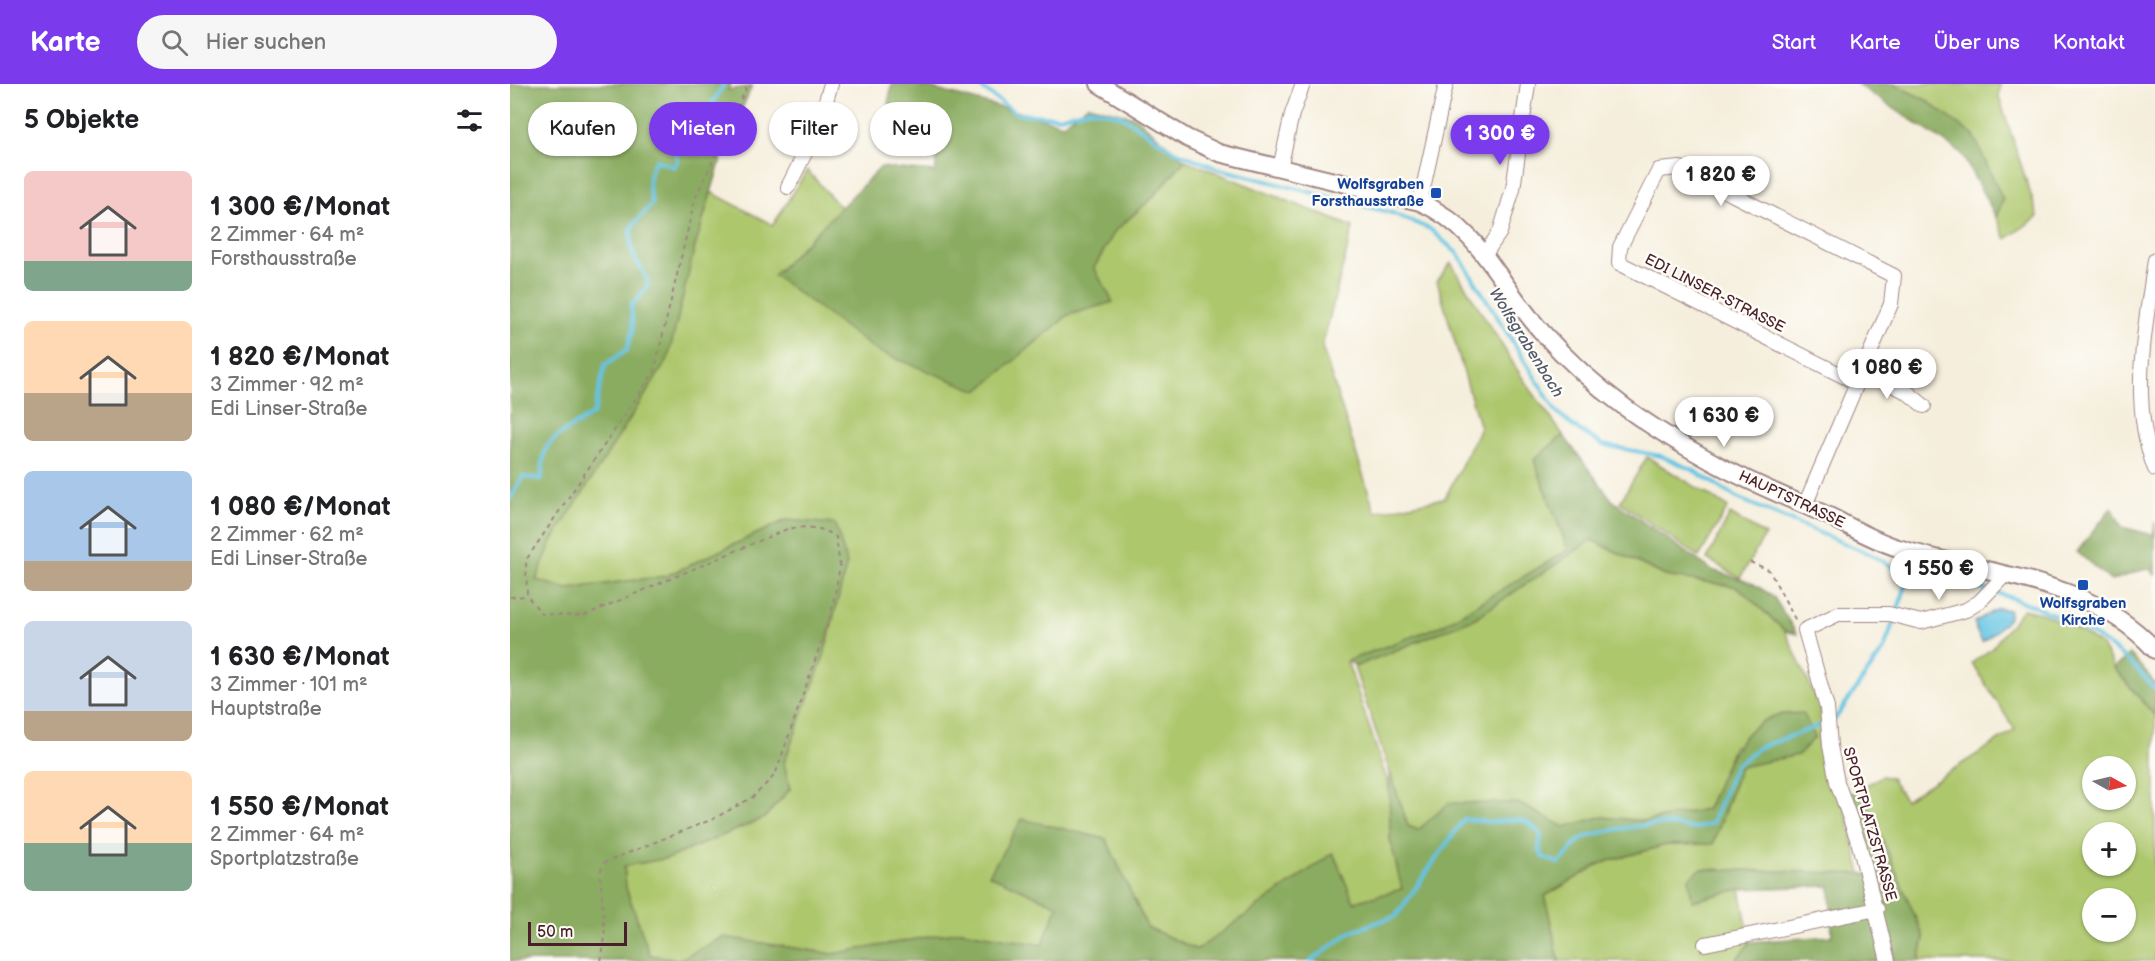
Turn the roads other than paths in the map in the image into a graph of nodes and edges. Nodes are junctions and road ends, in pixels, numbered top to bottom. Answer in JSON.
{"nodes":[{"id":1,"x":831,"y":84,"type":"edge"},
{"id":2,"x":1100,"y":84,"type":"edge"},
{"id":3,"x":1303,"y":84,"type":"edge"},
{"id":4,"x":1446,"y":84,"type":"edge"},
{"id":5,"x":1528,"y":84,"type":"edge"},
{"id":6,"x":1280,"y":168,"type":"junction"},
{"id":7,"x":788,"y":186,"type":"dead end"},
{"id":8,"x":1420,"y":202,"type":"junction"},
{"id":9,"x":1485,"y":254,"type":"junction"},
{"id":10,"x":2155,"y":260,"type":"edge"},
{"id":11,"x":2150,"y":326,"type":"edge"},
{"id":12,"x":1860,"y":377,"type":"junction"},
{"id":13,"x":1924,"y":406,"type":"dead end"},
{"id":14,"x":2155,"y":469,"type":"edge"},
{"id":15,"x":1805,"y":505,"type":"junction"},
{"id":16,"x":1999,"y":580,"type":"junction"},
{"id":17,"x":2155,"y":650,"type":"edge"},
{"id":18,"x":1877,"y":909,"type":"junction"},
{"id":19,"x":1705,"y":944,"type":"dead end"},
{"id":20,"x":1888,"y":961,"type":"edge"}],
"edges":[{"from":1,"to":7,"type":"street"},
{"from":2,"to":6,"type":"main road","name":"HAUPTSTRASSE"},
{"from":3,"to":6,"type":"street"},
{"from":4,"to":8,"type":"street"},
{"from":5,"to":9,"type":"street"},
{"from":6,"to":8,"type":"main road","name":"HAUPTSTRASSE"},
{"from":8,"to":9,"type":"main road","name":"HAUPTSTRASSE"},
{"from":9,"to":15,"type":"main road","name":"HAUPTSTRASSE"},
{"from":10,"to":11,"type":"street"},
{"from":11,"to":14,"type":"street"},
{"from":12,"to":12,"type":"street","name":"EDI LINSER-STRASSE"},
{"from":12,"to":13,"type":"street","name":"EDI LINSER-STRASSE"},
{"from":12,"to":15,"type":"street","name":"EDI LINSER-STRASSE"},
{"from":15,"to":16,"type":"main road","name":"HAUPTSTRASSE"},
{"from":16,"to":17,"type":"main road","name":"HAUPTSTRASSE"},
{"from":16,"to":18,"type":"street","name":"SPORTPLATZSTRASSE"},
{"from":18,"to":19,"type":"street"},
{"from":18,"to":20,"type":"street","name":"SPORTPLATZSTRASSE"}]}
